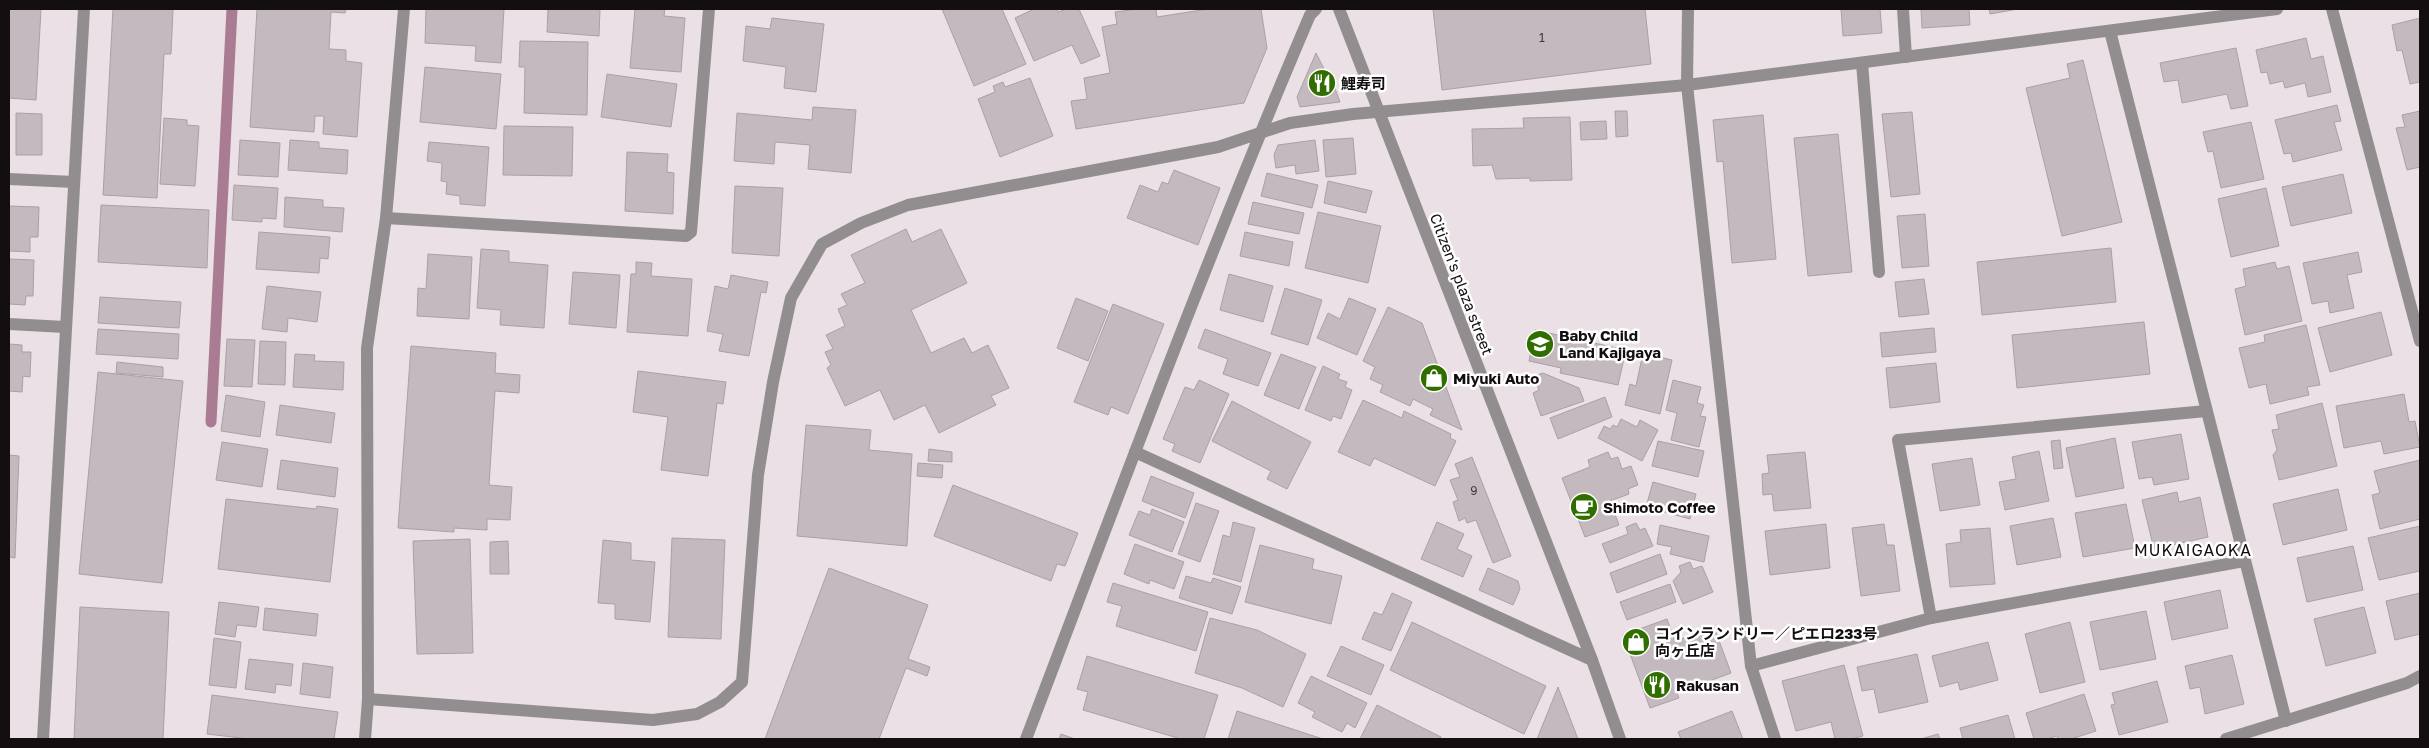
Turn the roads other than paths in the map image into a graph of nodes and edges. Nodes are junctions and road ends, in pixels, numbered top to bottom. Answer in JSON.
{"nodes":[{"id":1,"x":84,"y":9,"type":"edge"},
{"id":2,"x":404,"y":9,"type":"edge"},
{"id":3,"x":709,"y":9,"type":"edge"},
{"id":4,"x":1316,"y":9,"type":"edge"},
{"id":5,"x":1339,"y":9,"type":"edge"},
{"id":6,"x":1688,"y":9,"type":"edge"},
{"id":7,"x":1903,"y":9,"type":"edge"},
{"id":8,"x":2277,"y":9,"type":"edge"},
{"id":9,"x":2332,"y":9,"type":"edge"},
{"id":10,"x":2110,"y":30,"type":"junction"},
{"id":11,"x":1906,"y":57,"type":"junction"},
{"id":12,"x":1862,"y":63,"type":"junction"},
{"id":13,"x":1687,"y":85,"type":"junction"},
{"id":14,"x":1378,"y":112,"type":"junction"},
{"id":15,"x":1260,"y":133,"type":"junction"},
{"id":16,"x":9,"y":179,"type":"edge"},
{"id":17,"x":74,"y":182,"type":"junction"},
{"id":18,"x":386,"y":218,"type":"junction"},
{"id":19,"x":1879,"y":272,"type":"dead end"},
{"id":20,"x":9,"y":324,"type":"edge"},
{"id":21,"x":65,"y":327,"type":"junction"},
{"id":22,"x":2420,"y":341,"type":"edge"},
{"id":23,"x":2206,"y":410,"type":"junction"},
{"id":24,"x":1135,"y":452,"type":"junction"},
{"id":25,"x":2244,"y":561,"type":"junction"},
{"id":26,"x":1931,"y":618,"type":"junction"},
{"id":27,"x":1592,"y":660,"type":"junction"},
{"id":28,"x":1751,"y":666,"type":"junction"},
{"id":29,"x":2420,"y":676,"type":"edge"},
{"id":30,"x":368,"y":699,"type":"junction"},
{"id":31,"x":2286,"y":721,"type":"junction"},
{"id":32,"x":43,"y":739,"type":"edge"},
{"id":33,"x":365,"y":739,"type":"edge"},
{"id":34,"x":1026,"y":739,"type":"edge"},
{"id":35,"x":1620,"y":739,"type":"edge"},
{"id":36,"x":1776,"y":739,"type":"edge"},
{"id":37,"x":2226,"y":739,"type":"edge"}],
"edges":[{"from":1,"to":17,"type":"street"},
{"from":2,"to":18,"type":"street"},
{"from":3,"to":18,"type":"street"},
{"from":4,"to":15,"type":"street"},
{"from":5,"to":14,"type":"street","name":"Citizen's plaza street"},
{"from":6,"to":13,"type":"street"},
{"from":7,"to":11,"type":"street"},
{"from":8,"to":10,"type":"street"},
{"from":9,"to":22,"type":"street"},
{"from":10,"to":11,"type":"street"},
{"from":10,"to":23,"type":"street"},
{"from":11,"to":12,"type":"street"},
{"from":12,"to":13,"type":"street"},
{"from":12,"to":19,"type":"street"},
{"from":13,"to":14,"type":"street"},
{"from":13,"to":28,"type":"street"},
{"from":14,"to":15,"type":"street"},
{"from":14,"to":27,"type":"street","name":"Citizen's plaza street"},
{"from":15,"to":24,"type":"street"},
{"from":15,"to":30,"type":"street"},
{"from":16,"to":17,"type":"street"},
{"from":17,"to":21,"type":"street"},
{"from":18,"to":30,"type":"street"},
{"from":20,"to":21,"type":"street"},
{"from":21,"to":32,"type":"street"},
{"from":23,"to":25,"type":"street"},
{"from":23,"to":26,"type":"street"},
{"from":24,"to":27,"type":"street"},
{"from":24,"to":34,"type":"street"},
{"from":25,"to":26,"type":"street"},
{"from":25,"to":31,"type":"street"},
{"from":26,"to":28,"type":"street"},
{"from":27,"to":35,"type":"street","name":"Citizen's plaza street"},
{"from":28,"to":36,"type":"street"},
{"from":29,"to":31,"type":"street"},
{"from":30,"to":33,"type":"street"},
{"from":31,"to":37,"type":"street"}]}
